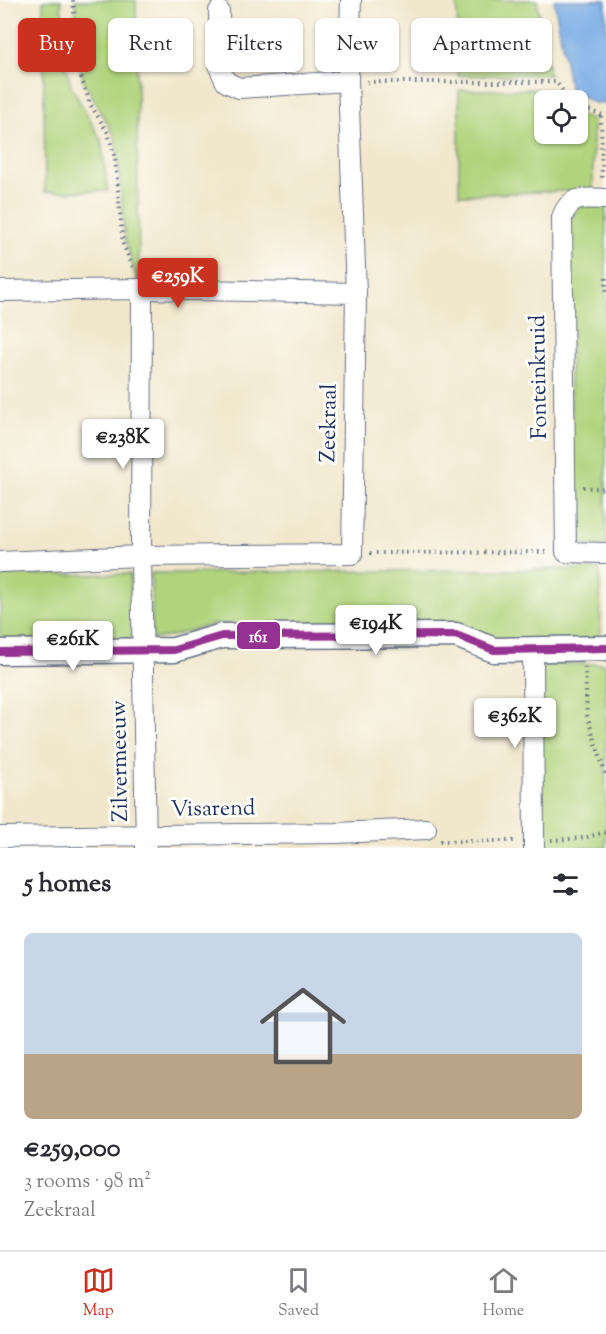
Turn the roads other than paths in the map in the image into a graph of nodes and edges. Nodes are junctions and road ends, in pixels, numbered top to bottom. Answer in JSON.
{"nodes":[{"id":1,"x":351,"y":0,"type":"edge"},
{"id":2,"x":219,"y":11,"type":"dead end"},
{"id":3,"x":348,"y":81,"type":"junction"},
{"id":4,"x":604,"y":199,"type":"edge"},
{"id":5,"x":142,"y":289,"type":"junction"},
{"id":6,"x":0,"y":291,"type":"edge"},
{"id":7,"x":356,"y":293,"type":"junction"},
{"id":8,"x":606,"y":553,"type":"edge"},
{"id":9,"x":141,"y":556,"type":"junction"},
{"id":10,"x":0,"y":562,"type":"edge"},
{"id":11,"x":595,"y":648,"type":"edge"},
{"id":12,"x":533,"y":650,"type":"junction"},
{"id":13,"x":144,"y":651,"type":"junction"},
{"id":14,"x":0,"y":652,"type":"edge"},
{"id":15,"x":426,"y":829,"type":"road end"},
{"id":16,"x":0,"y":837,"type":"edge"},
{"id":17,"x":336,"y":840,"type":"edge"},
{"id":18,"x":146,"y":841,"type":"edge"},
{"id":19,"x":534,"y":844,"type":"edge"}],
"edges":[{"from":1,"to":3,"type":"street","name":"Zeekraal"},
{"from":2,"to":3,"type":"street"},
{"from":3,"to":7,"type":"street","name":"Zeekraal"},
{"from":4,"to":8,"type":"street","name":"Fonteinkruid"},
{"from":5,"to":6,"type":"street"},
{"from":5,"to":7,"type":"street"},
{"from":5,"to":9,"type":"street"},
{"from":7,"to":9,"type":"street","name":"Zeekraal"},
{"from":9,"to":10,"type":"street"},
{"from":9,"to":13,"type":"street"},
{"from":11,"to":12,"type":"street"},
{"from":12,"to":13,"type":"street"},
{"from":12,"to":19,"type":"street"},
{"from":13,"to":14,"type":"street"},
{"from":13,"to":18,"type":"street","name":"Zilvermeeuw"},
{"from":15,"to":17,"type":"street","name":"Visarend"},
{"from":16,"to":18,"type":"street","name":"Visarend"},
{"from":17,"to":18,"type":"street","name":"Visarend"}]}
